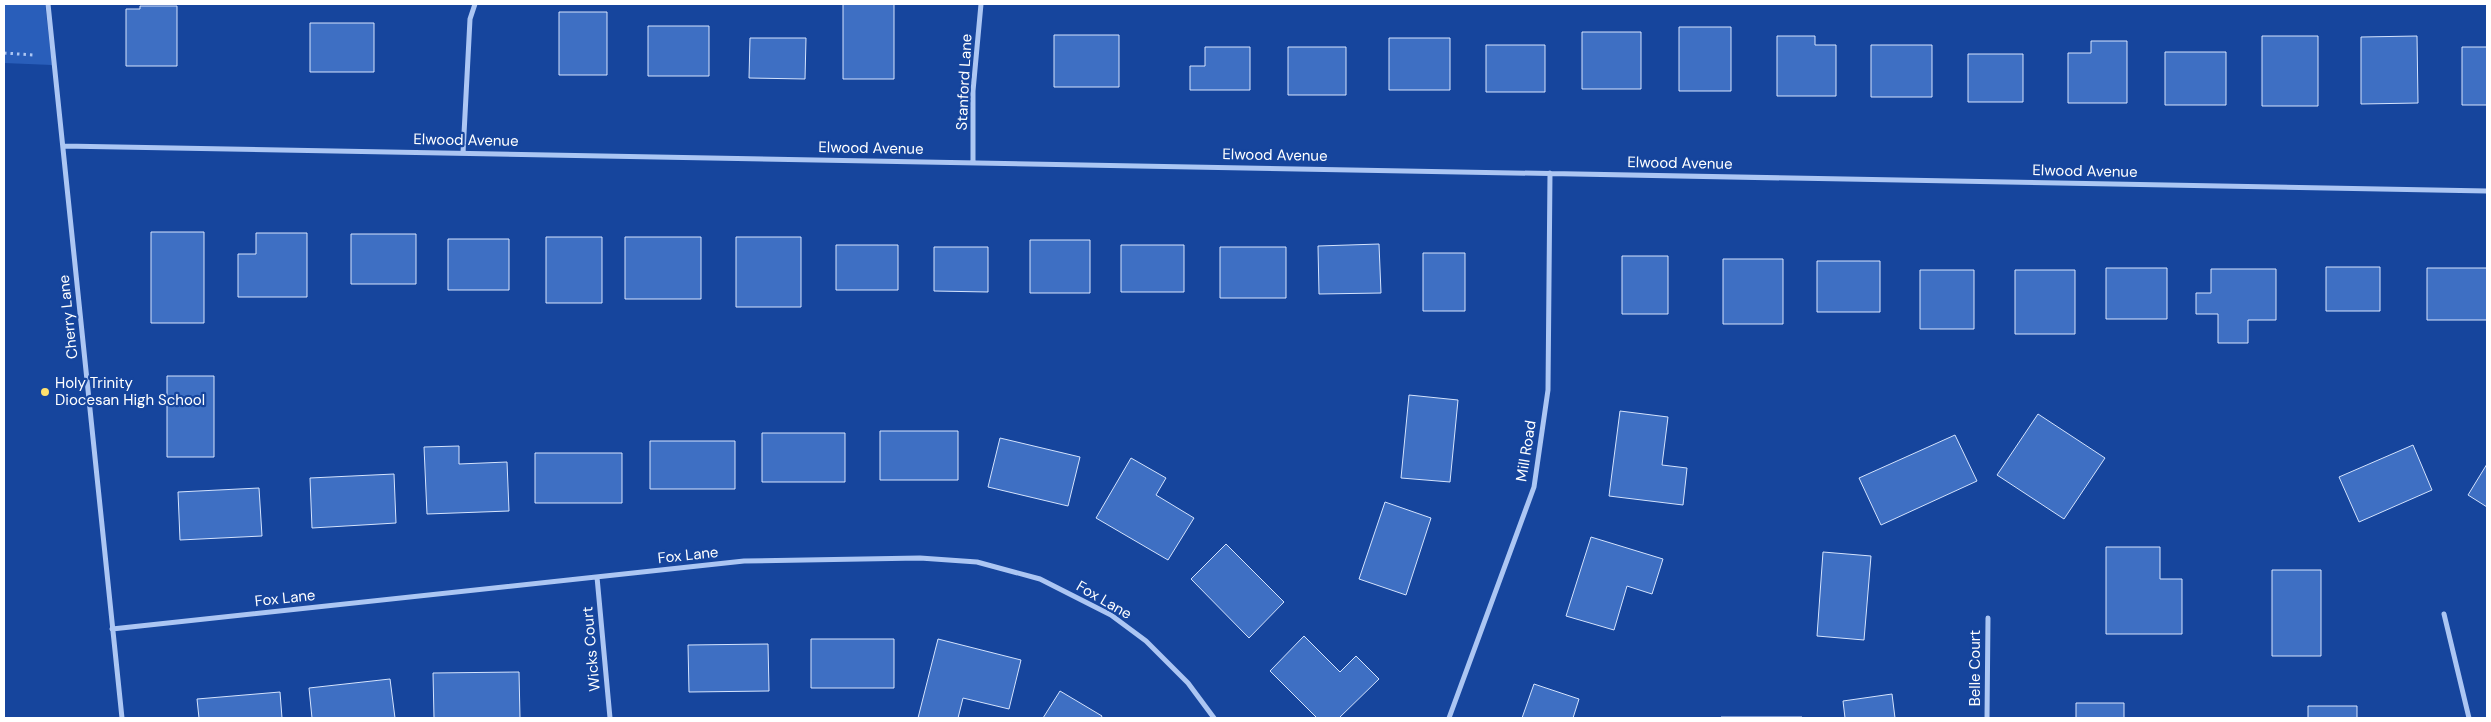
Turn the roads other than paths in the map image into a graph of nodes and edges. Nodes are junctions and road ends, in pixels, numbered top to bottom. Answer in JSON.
{"nodes":[{"id":1,"x":48,"y":4,"type":"edge"},
{"id":2,"x":475,"y":4,"type":"edge"},
{"id":3,"x":981,"y":4,"type":"edge"},
{"id":4,"x":63,"y":146,"type":"junction"},
{"id":5,"x":463,"y":153,"type":"junction"},
{"id":6,"x":973,"y":162,"type":"junction"},
{"id":7,"x":1550,"y":173,"type":"junction"},
{"id":8,"x":2487,"y":191,"type":"edge"},
{"id":9,"x":597,"y":577,"type":"junction"},
{"id":10,"x":2444,"y":614,"type":"dead end"},
{"id":11,"x":1988,"y":618,"type":"dead end"},
{"id":12,"x":112,"y":629,"type":"junction"},
{"id":13,"x":122,"y":718,"type":"edge"},
{"id":14,"x":610,"y":718,"type":"edge"},
{"id":15,"x":1214,"y":718,"type":"edge"},
{"id":16,"x":1449,"y":718,"type":"edge"},
{"id":17,"x":1988,"y":718,"type":"edge"},
{"id":18,"x":2470,"y":718,"type":"edge"}],
"edges":[{"from":1,"to":4,"type":"street","name":"Cherry Lane"},
{"from":2,"to":5,"type":"street"},
{"from":3,"to":6,"type":"street","name":"Stanford Lane"},
{"from":4,"to":5,"type":"street","name":"Elwood Avenue"},
{"from":4,"to":12,"type":"street","name":"Cherry Lane"},
{"from":5,"to":6,"type":"street","name":"Elwood Avenue"},
{"from":6,"to":7,"type":"street","name":"Elwood Avenue"},
{"from":7,"to":8,"type":"street","name":"Elwood Avenue"},
{"from":7,"to":16,"type":"street","name":"Mill Road"},
{"from":9,"to":12,"type":"street","name":"Fox Lane"},
{"from":9,"to":14,"type":"street","name":"Wicks Court"},
{"from":9,"to":15,"type":"street","name":"Fox Lane"},
{"from":10,"to":18,"type":"street"},
{"from":11,"to":17,"type":"street","name":"Belle Court"},
{"from":12,"to":13,"type":"street","name":"Cherry Lane"}]}
